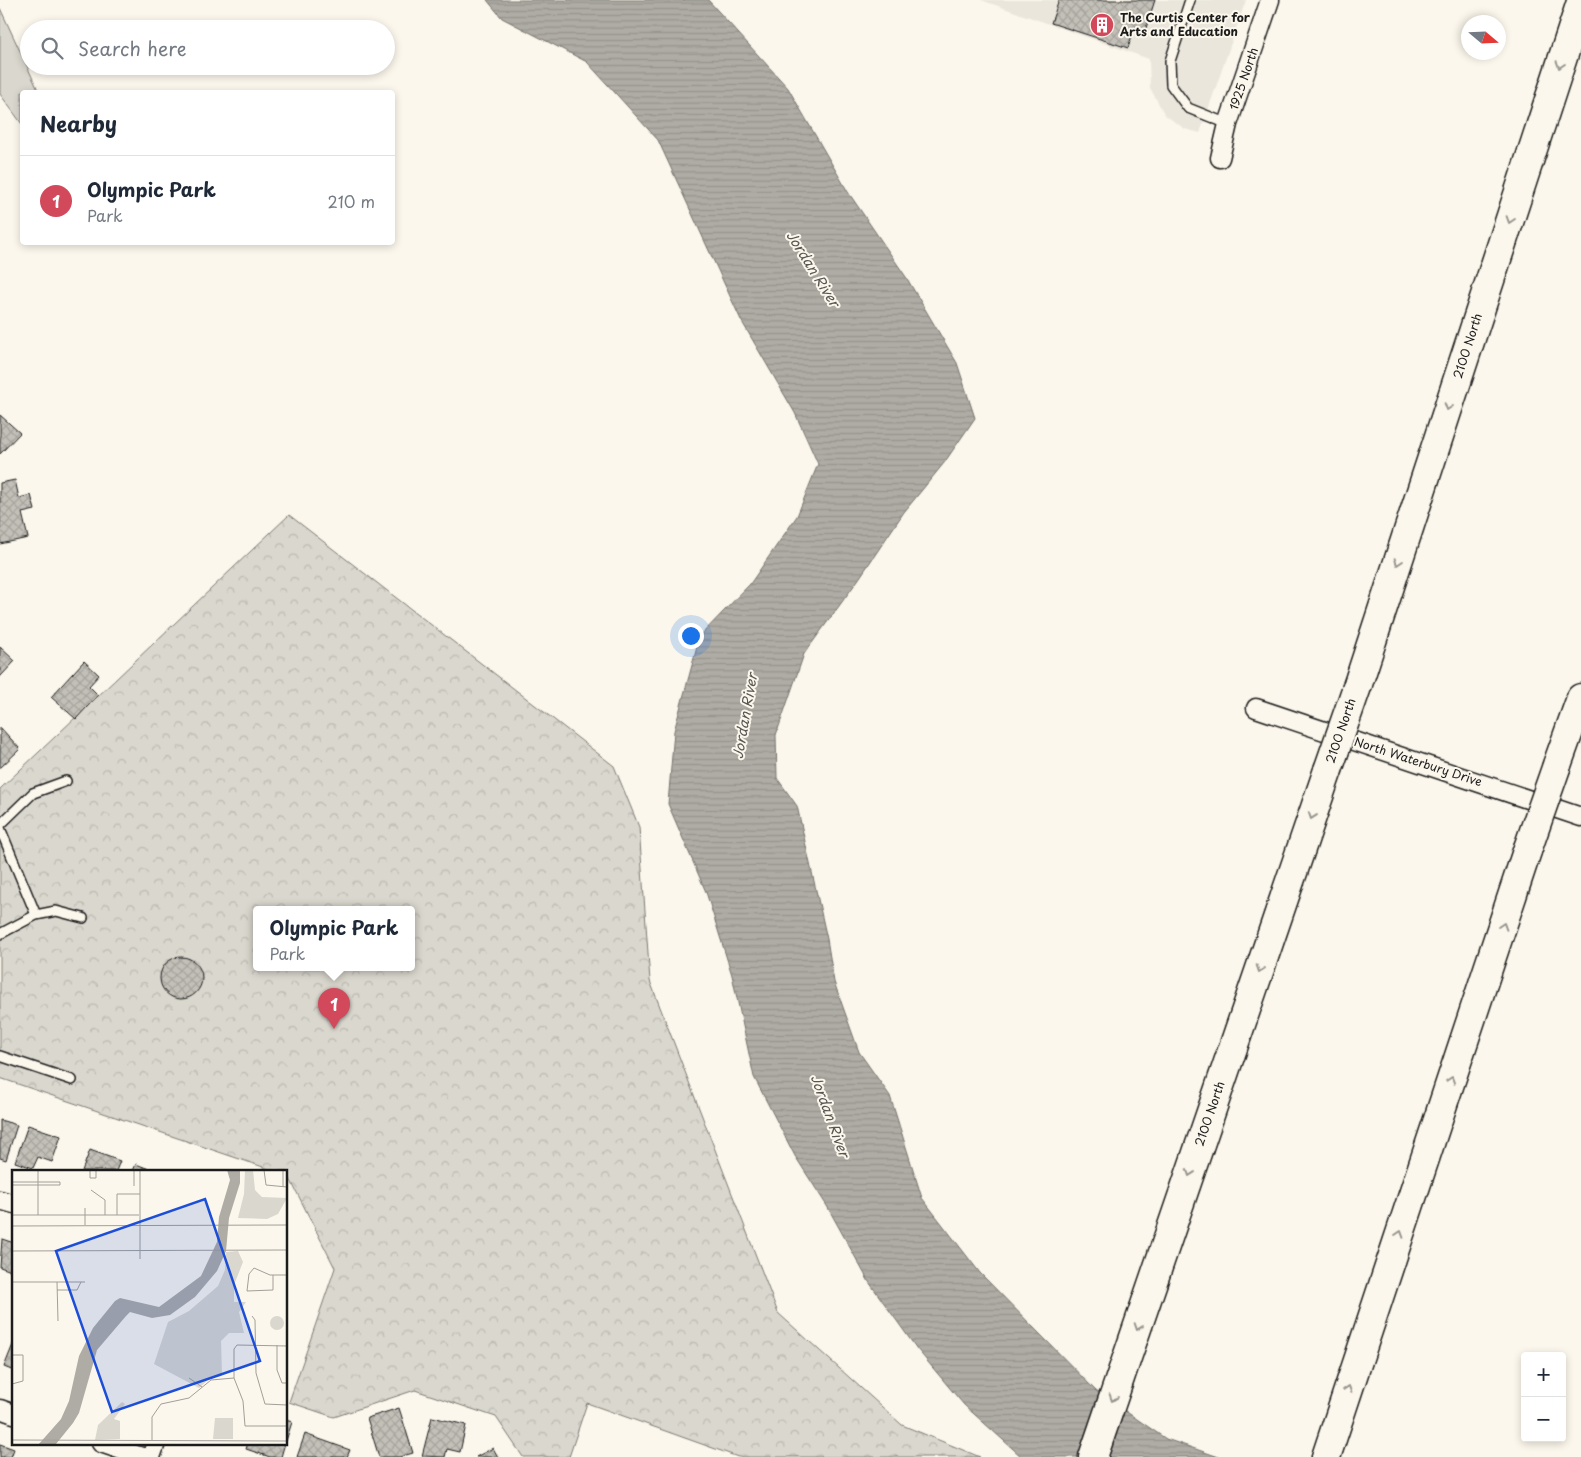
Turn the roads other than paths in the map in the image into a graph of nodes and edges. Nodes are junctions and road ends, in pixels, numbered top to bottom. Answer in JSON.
{"nodes":[{"id":1,"x":1190,"y":0,"type":"edge"},
{"id":2,"x":1270,"y":0,"type":"edge"},
{"id":3,"x":1581,"y":2,"type":"edge"},
{"id":4,"x":1228,"y":124,"type":"junction"},
{"id":5,"x":1220,"y":158,"type":"dead end"},
{"id":6,"x":1581,"y":698,"type":"edge"},
{"id":7,"x":1256,"y":708,"type":"dead end"},
{"id":8,"x":66,"y":780,"type":"dead end"},
{"id":9,"x":1581,"y":816,"type":"edge"},
{"id":10,"x":0,"y":826,"type":"edge"},
{"id":11,"x":36,"y":915,"type":"junction"},
{"id":12,"x":83,"y":918,"type":"dead end"},
{"id":13,"x":0,"y":934,"type":"edge"},
{"id":14,"x":0,"y":1056,"type":"edge"},
{"id":15,"x":72,"y":1080,"type":"dead end"},
{"id":16,"x":0,"y":1409,"type":"edge"},
{"id":17,"x":12,"y":1413,"type":"edge"},
{"id":18,"x":104,"y":1444,"type":"edge"},
{"id":19,"x":156,"y":1444,"type":"edge"},
{"id":20,"x":1329,"y":1446,"type":"edge"},
{"id":21,"x":142,"y":1457,"type":"edge"},
{"id":22,"x":151,"y":1457,"type":"edge"},
{"id":23,"x":1093,"y":1457,"type":"edge"}],
"edges":[{"from":1,"to":4,"type":"lane"},
{"from":2,"to":4,"type":"street","name":"1925 North"},
{"from":3,"to":23,"type":"highway","name":"2100 North","one_way":true,"bridge":true},
{"from":4,"to":5,"type":"street","name":"1925 North"},
{"from":20,"to":6,"type":"highway","one_way":true,"bridge":true},
{"from":7,"to":9,"type":"street","name":"North Waterbury Drive"},
{"from":8,"to":10,"type":"lane"},
{"from":10,"to":11,"type":"lane"},
{"from":11,"to":12,"type":"lane"},
{"from":11,"to":13,"type":"lane"},
{"from":14,"to":15,"type":"lane"},
{"from":16,"to":17,"type":"street"},
{"from":18,"to":21,"type":"street"},
{"from":19,"to":22,"type":"street"}]}
